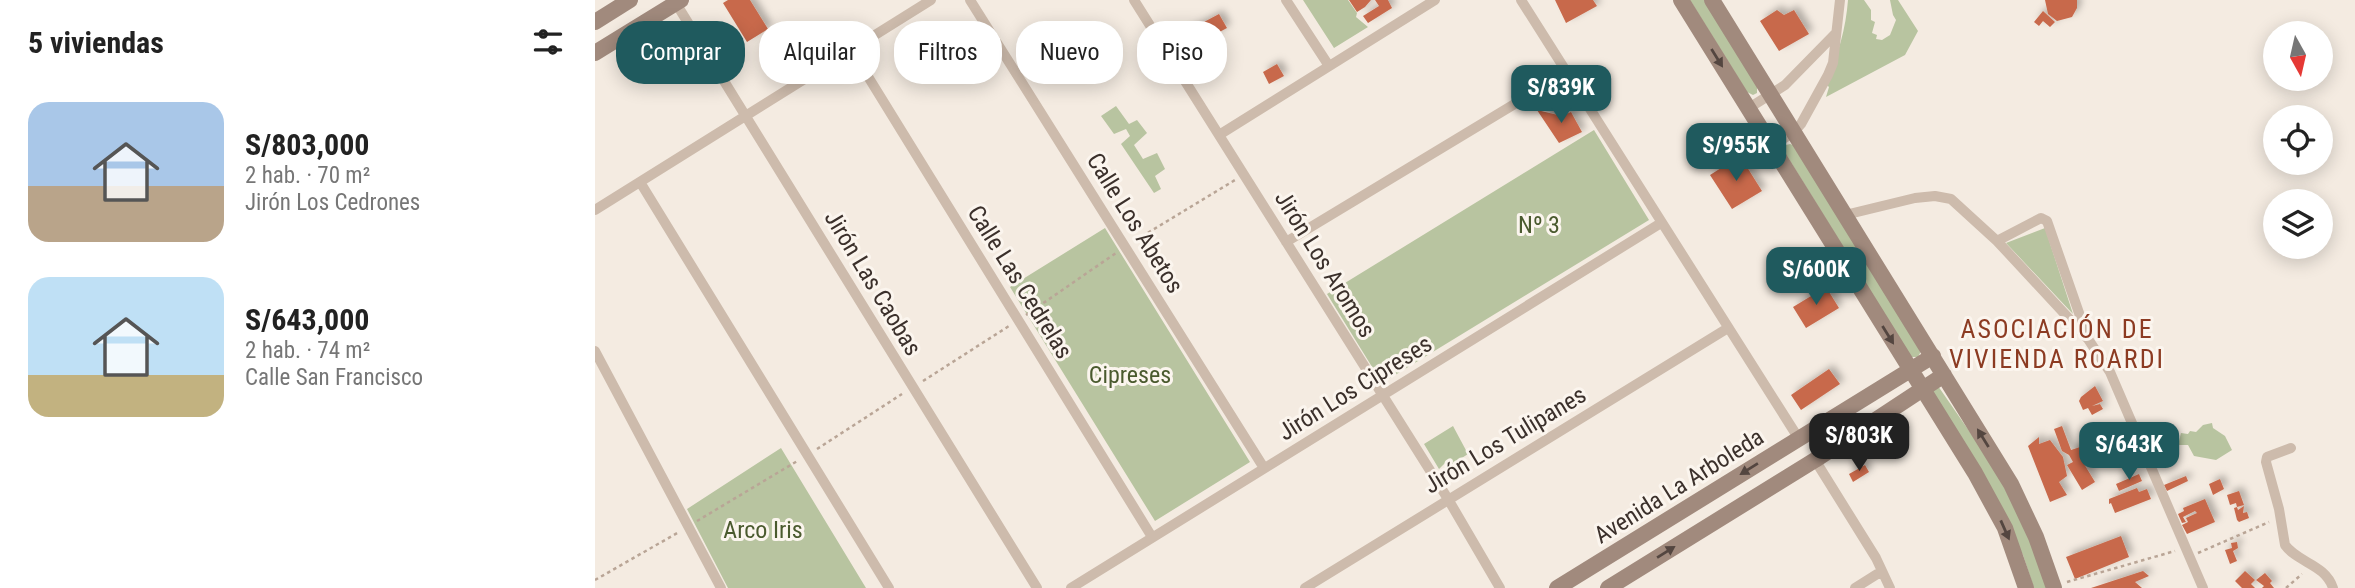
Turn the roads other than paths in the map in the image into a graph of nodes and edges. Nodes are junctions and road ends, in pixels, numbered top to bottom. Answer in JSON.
{"nodes":[{"id":1,"x":630,"y":0,"type":"edge"},
{"id":2,"x":930,"y":0,"type":"edge"},
{"id":3,"x":970,"y":0,"type":"edge"},
{"id":4,"x":1134,"y":0,"type":"edge"},
{"id":5,"x":1286,"y":0,"type":"edge"},
{"id":6,"x":1435,"y":0,"type":"edge"},
{"id":7,"x":1521,"y":0,"type":"edge"},
{"id":8,"x":1681,"y":0,"type":"edge"},
{"id":9,"x":1712,"y":0,"type":"edge"},
{"id":10,"x":1840,"y":0,"type":"edge"},
{"id":11,"x":677,"y":1,"type":"edge"},
{"id":12,"x":595,"y":22,"type":"edge"},
{"id":13,"x":880,"y":31,"type":"edge"},
{"id":14,"x":1836,"y":33,"type":"junction"},
{"id":15,"x":595,"y":53,"type":"edge"},
{"id":16,"x":1329,"y":66,"type":"junction"},
{"id":17,"x":1566,"y":73,"type":"junction"},
{"id":18,"x":796,"y":84,"type":"edge"},
{"id":19,"x":873,"y":84,"type":"edge"},
{"id":20,"x":1771,"y":95,"type":"junction"},
{"id":21,"x":1749,"y":108,"type":"junction"},
{"id":22,"x":746,"y":116,"type":"junction"},
{"id":23,"x":1794,"y":132,"type":"junction"},
{"id":24,"x":1219,"y":135,"type":"junction"},
{"id":25,"x":1772,"y":146,"type":"junction"},
{"id":26,"x":640,"y":182,"type":"junction"},
{"id":27,"x":595,"y":210,"type":"edge"},
{"id":28,"x":1845,"y":215,"type":"junction"},
{"id":29,"x":1661,"y":223,"type":"junction"},
{"id":30,"x":1997,"y":241,"type":"junction"},
{"id":31,"x":1286,"y":242,"type":"junction"},
{"id":32,"x":1728,"y":328,"type":"junction"},
{"id":33,"x":2088,"y":339,"type":"junction"},
{"id":34,"x":595,"y":351,"type":"edge"},
{"id":35,"x":1933,"y":356,"type":"junction"},
{"id":36,"x":1911,"y":371,"type":"junction"},
{"id":37,"x":1944,"y":375,"type":"junction"},
{"id":38,"x":1922,"y":389,"type":"junction"},
{"id":39,"x":1383,"y":396,"type":"junction"},
{"id":40,"x":1799,"y":439,"type":"junction"},
{"id":41,"x":2291,"y":448,"type":"dead end"},
{"id":42,"x":1815,"y":460,"type":"junction"},
{"id":43,"x":1264,"y":468,"type":"junction"},
{"id":44,"x":1448,"y":499,"type":"junction"},
{"id":45,"x":1152,"y":537,"type":"junction"},
{"id":46,"x":1882,"y":571,"type":"junction"},
{"id":47,"x":2054,"y":587,"type":"edge"},
{"id":48,"x":721,"y":588,"type":"edge"},
{"id":49,"x":889,"y":588,"type":"edge"},
{"id":50,"x":1037,"y":588,"type":"edge"},
{"id":51,"x":1071,"y":588,"type":"edge"},
{"id":52,"x":1305,"y":588,"type":"edge"},
{"id":53,"x":1500,"y":588,"type":"edge"},
{"id":54,"x":1557,"y":588,"type":"edge"},
{"id":55,"x":1608,"y":588,"type":"edge"},
{"id":56,"x":1855,"y":588,"type":"edge"},
{"id":57,"x":1890,"y":588,"type":"edge"},
{"id":58,"x":2026,"y":588,"type":"edge"},
{"id":59,"x":2203,"y":588,"type":"edge"},
{"id":60,"x":2333,"y":588,"type":"edge"}],
"edges":[{"from":1,"to":12,"type":"main road"},
{"from":2,"to":13,"type":"street"},
{"from":3,"to":43,"type":"street","name":"Calle Los Abetos"},
{"from":4,"to":24,"type":"street","name":"Jirón Los Aromos"},
{"from":5,"to":16,"type":"street"},
{"from":6,"to":16,"type":"street"},
{"from":7,"to":17,"type":"street"},
{"from":8,"to":21,"type":"main road","one_way":true},
{"from":9,"to":20,"type":"main road"},
{"from":10,"to":14,"type":"street"},
{"from":11,"to":15,"type":"main road"},
{"from":11,"to":22,"type":"street","name":"Jirón Las Caobas"},
{"from":14,"to":20,"type":"street"},
{"from":14,"to":23,"type":"street"},
{"from":16,"to":24,"type":"street"},
{"from":17,"to":29,"type":"street"},
{"from":17,"to":31,"type":"street"},
{"from":18,"to":22,"type":"street"},
{"from":19,"to":45,"type":"street","name":"Calle Las Cedrelas"},
{"from":20,"to":21,"type":"street"},
{"from":20,"to":23,"type":"main road"},
{"from":21,"to":25,"type":"main road"},
{"from":22,"to":26,"type":"street"},
{"from":22,"to":50,"type":"street","name":"Jirón Las Caobas"},
{"from":23,"to":25,"type":"street"},
{"from":23,"to":28,"type":"main road"},
{"from":24,"to":31,"type":"street","name":"Jirón Los Aromos"},
{"from":25,"to":36,"type":"main road","one_way":true},
{"from":26,"to":27,"type":"street"},
{"from":26,"to":49,"type":"street"},
{"from":28,"to":30,"type":"street"},
{"from":28,"to":35,"type":"main road"},
{"from":29,"to":32,"type":"street"},
{"from":29,"to":39,"type":"street","name":"Jirón Los Cipreses"},
{"from":30,"to":33,"type":"street"},
{"from":30,"to":33,"type":"street"},
{"from":31,"to":39,"type":"street","name":"Jirón Los Aromos"},
{"from":32,"to":40,"type":"street"},
{"from":32,"to":44,"type":"street","name":"Jirón Los Tulipanes"},
{"from":33,"to":59,"type":"street"},
{"from":34,"to":48,"type":"street"},
{"from":35,"to":36,"type":"main road","name":"Avenida La Arboleda"},
{"from":35,"to":37,"type":"main road"},
{"from":36,"to":38,"type":"main road"},
{"from":36,"to":40,"type":"main road","name":"Avenida La Arboleda"},
{"from":37,"to":38,"type":"main road","name":"Avenida La Arboleda"},
{"from":47,"to":37,"type":"main road","one_way":true},
{"from":38,"to":42,"type":"main road","name":"Avenida La Arboleda"},
{"from":38,"to":58,"type":"main road","one_way":true},
{"from":39,"to":43,"type":"street","name":"Jirón Los Cipreses"},
{"from":39,"to":44,"type":"street","name":"Jirón Los Aromos"},
{"from":40,"to":54,"type":"main road","name":"Avenida La Arboleda","one_way":true},
{"from":41,"to":60,"type":"street"},
{"from":42,"to":46,"type":"street"},
{"from":55,"to":42,"type":"main road","name":"Avenida La Arboleda","one_way":true},
{"from":43,"to":45,"type":"street","name":"Jirón Los Cipreses"},
{"from":44,"to":52,"type":"street","name":"Jirón Los Tulipanes"},
{"from":44,"to":53,"type":"street","name":"Jirón Los Aromos"},
{"from":45,"to":51,"type":"street","name":"Jirón Los Cipreses"},
{"from":46,"to":56,"type":"street"},
{"from":46,"to":57,"type":"street"}]}
